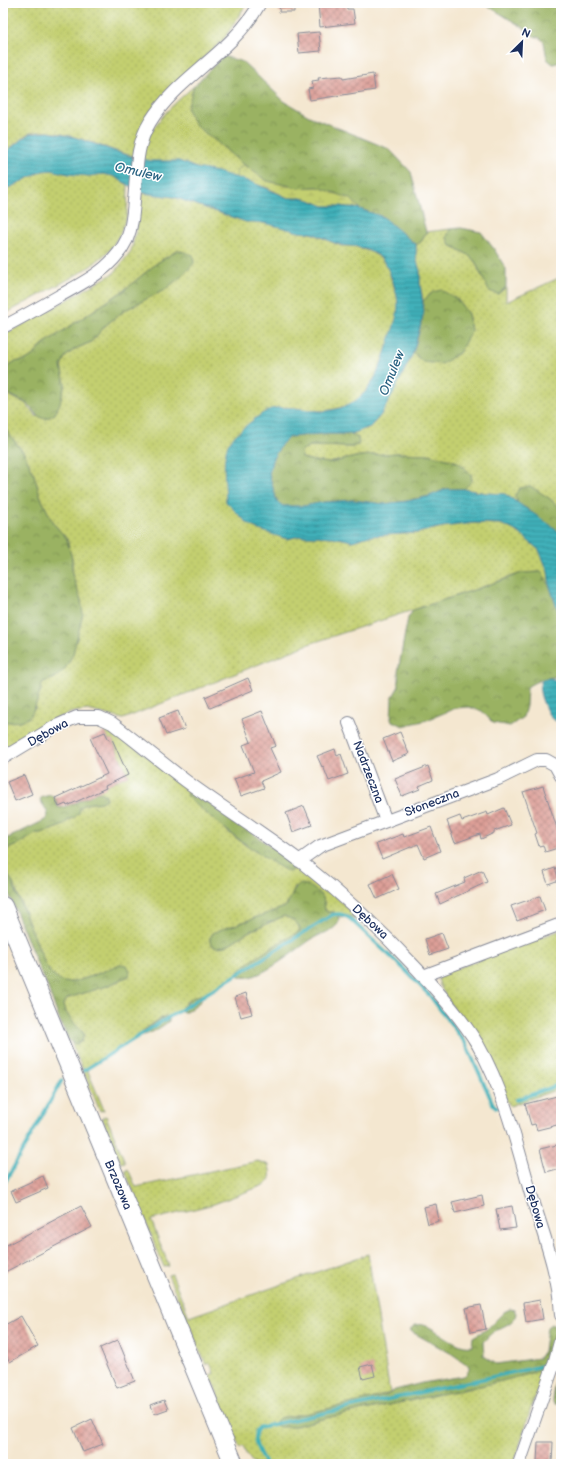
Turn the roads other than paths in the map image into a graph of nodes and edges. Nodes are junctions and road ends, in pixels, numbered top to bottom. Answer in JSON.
{"nodes":[{"id":1,"x":260,"y":3,"type":"edge"},
{"id":2,"x":3,"y":327,"type":"edge"},
{"id":3,"x":349,"y":723,"type":"dead end"},
{"id":4,"x":3,"y":758,"type":"edge"},
{"id":5,"x":561,"y":776,"type":"edge"},
{"id":6,"x":386,"y":821,"type":"junction"},
{"id":7,"x":299,"y":861,"type":"junction"},
{"id":8,"x":3,"y":906,"type":"edge"},
{"id":9,"x":561,"y":924,"type":"edge"},
{"id":10,"x":423,"y":976,"type":"junction"},
{"id":11,"x":561,"y":1315,"type":"edge"},
{"id":12,"x":561,"y":1338,"type":"edge"},
{"id":13,"x":234,"y":1464,"type":"edge"},
{"id":14,"x":520,"y":1464,"type":"edge"}],
"edges":[{"from":1,"to":2,"type":"street"},
{"from":3,"to":6,"type":"street","name":"Nadrzeczna"},
{"from":4,"to":7,"type":"street","name":"Dębowa"},
{"from":5,"to":6,"type":"street","name":"Słoneczna"},
{"from":6,"to":7,"type":"street","name":"Słoneczna"},
{"from":7,"to":10,"type":"street","name":"Dębowa"},
{"from":8,"to":13,"type":"main road","name":"Brzozowa"},
{"from":9,"to":10,"type":"street"},
{"from":10,"to":11,"type":"street","name":"Dębowa"},
{"from":12,"to":14,"type":"street"}]}
